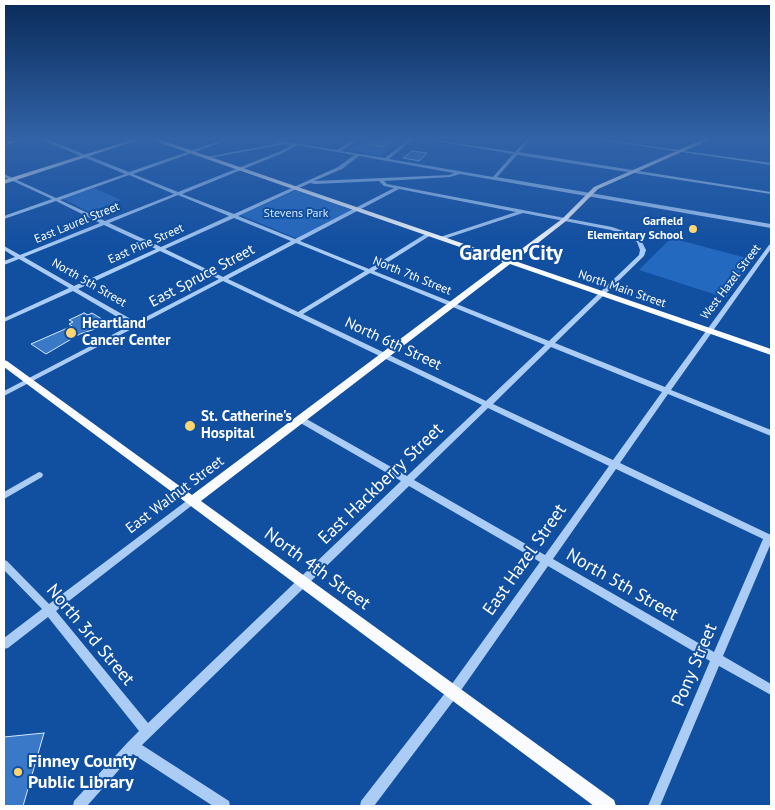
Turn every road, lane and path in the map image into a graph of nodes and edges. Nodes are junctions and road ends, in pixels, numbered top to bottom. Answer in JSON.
{"nodes":[{"id":1,"x":8,"y":177,"type":"edge"},
{"id":2,"x":19,"y":177,"type":"edge"},
{"id":3,"x":119,"y":177,"type":"edge"},
{"id":4,"x":134,"y":177,"type":"edge"},
{"id":5,"x":218,"y":177,"type":"edge"},
{"id":6,"x":265,"y":177,"type":"edge"},
{"id":7,"x":321,"y":177,"type":"edge"},
{"id":8,"x":436,"y":177,"type":"edge"},
{"id":9,"x":487,"y":177,"type":"edge"},
{"id":10,"x":619,"y":177,"type":"edge"},
{"id":11,"x":669,"y":177,"type":"edge"},
{"id":12,"x":494,"y":178,"type":"joint"},
{"id":13,"x":12,"y":179,"type":"junction"},
{"id":14,"x":380,"y":180,"type":"junction"},
{"id":15,"x":4,"y":182,"type":"edge"},
{"id":16,"x":309,"y":182,"type":"junction"},
{"id":17,"x":399,"y":187,"type":"junction"},
{"id":18,"x":296,"y":188,"type":"junction"},
{"id":19,"x":771,"y":193,"type":"edge"},
{"id":20,"x":176,"y":194,"type":"junction"},
{"id":21,"x":588,"y":194,"type":"junction"},
{"id":22,"x":56,"y":200,"type":"junction"},
{"id":23,"x":358,"y":209,"type":"junction"},
{"id":24,"x":522,"y":212,"type":"junction"},
{"id":25,"x":232,"y":216,"type":"junction"},
{"id":26,"x":4,"y":218,"type":"edge"},
{"id":27,"x":564,"y":220,"type":"junction"},
{"id":28,"x":104,"y":222,"type":"junction"},
{"id":29,"x":771,"y":226,"type":"edge"},
{"id":30,"x":429,"y":234,"type":"junction"},
{"id":31,"x":442,"y":238,"type":"junction"},
{"id":32,"x":295,"y":242,"type":"junction"},
{"id":33,"x":771,"y":246,"type":"edge"},
{"id":34,"x":4,"y":248,"type":"edge"},
{"id":35,"x":160,"y":249,"type":"junction"},
{"id":36,"x":19,"y":257,"type":"junction"},
{"id":37,"x":508,"y":261,"type":"junction"},
{"id":38,"x":4,"y":263,"type":"edge"},
{"id":39,"x":369,"y":271,"type":"junction"},
{"id":40,"x":223,"y":279,"type":"junction"},
{"id":41,"x":74,"y":288,"type":"junction"},
{"id":42,"x":602,"y":294,"type":"junction"},
{"id":43,"x":452,"y":304,"type":"junction"},
{"id":44,"x":298,"y":314,"type":"junction"},
{"id":45,"x":4,"y":320,"type":"edge"},
{"id":46,"x":136,"y":324,"type":"junction"},
{"id":47,"x":709,"y":331,"type":"junction"},
{"id":48,"x":550,"y":343,"type":"junction"},
{"id":49,"x":771,"y":352,"type":"edge"},
{"id":50,"x":384,"y":356,"type":"junction"},
{"id":51,"x":4,"y":363,"type":"edge"},
{"id":52,"x":28,"y":381,"type":"junction"},
{"id":53,"x":667,"y":390,"type":"junction"},
{"id":54,"x":4,"y":394,"type":"edge"},
{"id":55,"x":487,"y":404,"type":"junction"},
{"id":56,"x":300,"y":419,"type":"junction"},
{"id":57,"x":771,"y":433,"type":"edge"},
{"id":58,"x":614,"y":464,"type":"junction"},
{"id":59,"x":39,"y":475,"type":"dead end"},
{"id":60,"x":407,"y":481,"type":"junction"},
{"id":61,"x":4,"y":496,"type":"edge"},
{"id":62,"x":192,"y":501,"type":"junction"},
{"id":63,"x":770,"y":538,"type":"edge"},
{"id":64,"x":546,"y":560,"type":"junction"},
{"id":65,"x":4,"y":564,"type":"edge"},
{"id":66,"x":302,"y":582,"type":"junction"},
{"id":67,"x":49,"y":610,"type":"junction"},
{"id":68,"x":4,"y":644,"type":"edge"},
{"id":69,"x":717,"y":659,"type":"junction"},
{"id":70,"x":771,"y":690,"type":"edge"},
{"id":71,"x":453,"y":692,"type":"junction"},
{"id":72,"x":147,"y":731,"type":"junction"},
{"id":73,"x":132,"y":746,"type":"junction"},
{"id":74,"x":79,"y":806,"type":"edge"},
{"id":75,"x":224,"y":806,"type":"edge"},
{"id":76,"x":366,"y":806,"type":"edge"},
{"id":77,"x":608,"y":806,"type":"edge"},
{"id":78,"x":654,"y":806,"type":"edge"}],
"edges":[{"from":1,"to":13,"type":"street","name":"North 6th Street"},
{"from":2,"to":13,"type":"main road"},
{"from":3,"to":22,"type":"street"},
{"from":4,"to":20,"type":"street","name":"North 7th Street"},
{"from":5,"to":20,"type":"street","name":"East Laurel Street"},
{"from":6,"to":18,"type":"main road","name":"North Main Street"},
{"from":7,"to":16,"type":"street","name":"East Pine Street"},
{"from":8,"to":14,"type":"street"},
{"from":9,"to":12,"type":"street"},
{"from":10,"to":21,"type":"main road","name":"East Walnut Street"},
{"from":11,"to":19,"type":"street"},
{"from":12,"to":21,"type":"street"},
{"from":13,"to":15,"type":"main road"},
{"from":13,"to":22,"type":"street","name":"North 6th Street"},
{"from":14,"to":16,"type":"street"},
{"from":14,"to":17,"type":"street"},
{"from":16,"to":18,"type":"street","name":"East Pine Street"},
{"from":17,"to":23,"type":"street","name":"East Spruce Street"},
{"from":17,"to":24,"type":"street"},
{"from":18,"to":23,"type":"main road","name":"North Main Street"},
{"from":18,"to":25,"type":"street","name":"East Pine Street"},
{"from":20,"to":25,"type":"street","name":"North 7th Street"},
{"from":20,"to":28,"type":"street","name":"East Laurel Street"},
{"from":21,"to":27,"type":"main road","name":"East Walnut Street"},
{"from":21,"to":29,"type":"street"},
{"from":22,"to":26,"type":"street"},
{"from":22,"to":28,"type":"street","name":"North 6th Street"},
{"from":23,"to":30,"type":"main road","name":"North Main Street"},
{"from":23,"to":32,"type":"street","name":"East Spruce Street"},
{"from":24,"to":27,"type":"street"},
{"from":24,"to":31,"type":"street"},
{"from":25,"to":32,"type":"street","name":"North 7th Street"},
{"from":25,"to":35,"type":"street","name":"East Pine Street"},
{"from":27,"to":37,"type":"main road","name":"East Walnut Street"},
{"from":27,"to":42,"type":"street","name":"East Hackberry Street"},
{"from":28,"to":35,"type":"street","name":"North 6th Street"},
{"from":28,"to":36,"type":"street","name":"East Laurel Street"},
{"from":30,"to":31,"type":"main road","name":"North Main Street"},
{"from":30,"to":39,"type":"street"},
{"from":31,"to":37,"type":"main road","name":"North Main Street"},
{"from":32,"to":39,"type":"street","name":"North 7th Street"},
{"from":32,"to":40,"type":"street","name":"East Spruce Street"},
{"from":33,"to":47,"type":"street","name":"West Hazel Street"},
{"from":34,"to":36,"type":"street","name":"North 5th Street"},
{"from":35,"to":40,"type":"street","name":"North 6th Street"},
{"from":35,"to":41,"type":"street","name":"East Pine Street"},
{"from":36,"to":38,"type":"street","name":"East Laurel Street"},
{"from":36,"to":41,"type":"street","name":"North 5th Street"},
{"from":37,"to":42,"type":"main road","name":"North Main Street"},
{"from":37,"to":43,"type":"main road","name":"East Walnut Street"},
{"from":39,"to":43,"type":"street","name":"North 7th Street"},
{"from":39,"to":44,"type":"street"},
{"from":40,"to":44,"type":"street","name":"North 6th Street"},
{"from":40,"to":46,"type":"street","name":"East Spruce Street"},
{"from":41,"to":45,"type":"street","name":"East Pine Street"},
{"from":41,"to":46,"type":"street","name":"North 5th Street"},
{"from":42,"to":47,"type":"main road","name":"North Main Street"},
{"from":42,"to":48,"type":"street","name":"East Hackberry Street"},
{"from":43,"to":48,"type":"street","name":"North 7th Street"},
{"from":43,"to":50,"type":"main road","name":"East Walnut Street"},
{"from":44,"to":50,"type":"street","name":"North 6th Street"},
{"from":46,"to":52,"type":"street","name":"East Spruce Street"},
{"from":47,"to":49,"type":"main road","name":"North Main Street"},
{"from":47,"to":53,"type":"street","name":"East Hazel Street"},
{"from":48,"to":53,"type":"street","name":"North 7th Street"},
{"from":48,"to":55,"type":"street","name":"East Hackberry Street"},
{"from":50,"to":55,"type":"street","name":"North 6th Street"},
{"from":50,"to":56,"type":"main road","name":"East Walnut Street"},
{"from":51,"to":52,"type":"main road","name":"North 4th Street"},
{"from":52,"to":54,"type":"street","name":"East Spruce Street"},
{"from":52,"to":62,"type":"main road","name":"North 4th Street"},
{"from":53,"to":57,"type":"street","name":"North 7th Street"},
{"from":53,"to":58,"type":"street","name":"East Hazel Street"},
{"from":55,"to":58,"type":"street","name":"North 6th Street"},
{"from":55,"to":60,"type":"street","name":"East Hackberry Street"},
{"from":56,"to":60,"type":"street","name":"North 5th Street"},
{"from":56,"to":62,"type":"main road","name":"East Walnut Street"},
{"from":58,"to":63,"type":"street","name":"North 6th Street"},
{"from":58,"to":64,"type":"street","name":"East Hazel Street"},
{"from":59,"to":61,"type":"street"},
{"from":60,"to":64,"type":"street","name":"North 5th Street"},
{"from":60,"to":66,"type":"street","name":"East Hackberry Street"},
{"from":62,"to":66,"type":"main road","name":"North 4th Street"},
{"from":62,"to":67,"type":"street","name":"East Walnut Street"},
{"from":63,"to":69,"type":"street","name":"Pony Street"},
{"from":64,"to":69,"type":"street","name":"North 5th Street"},
{"from":64,"to":71,"type":"street","name":"East Hazel Street"},
{"from":65,"to":67,"type":"street","name":"North 3rd Street"},
{"from":66,"to":71,"type":"main road","name":"North 4th Street"},
{"from":66,"to":72,"type":"street","name":"East Hackberry Street"},
{"from":67,"to":68,"type":"street","name":"East Walnut Street"},
{"from":67,"to":72,"type":"street","name":"North 3rd Street"},
{"from":69,"to":70,"type":"street","name":"North 5th Street"},
{"from":69,"to":78,"type":"street","name":"Pony Street"},
{"from":71,"to":76,"type":"street","name":"East Hazel Street"},
{"from":71,"to":77,"type":"main road","name":"North 4th Street"},
{"from":72,"to":73,"type":"street","name":"East Hackberry Street"},
{"from":73,"to":74,"type":"street","name":"East Hackberry Street"},
{"from":73,"to":75,"type":"street"}]}
